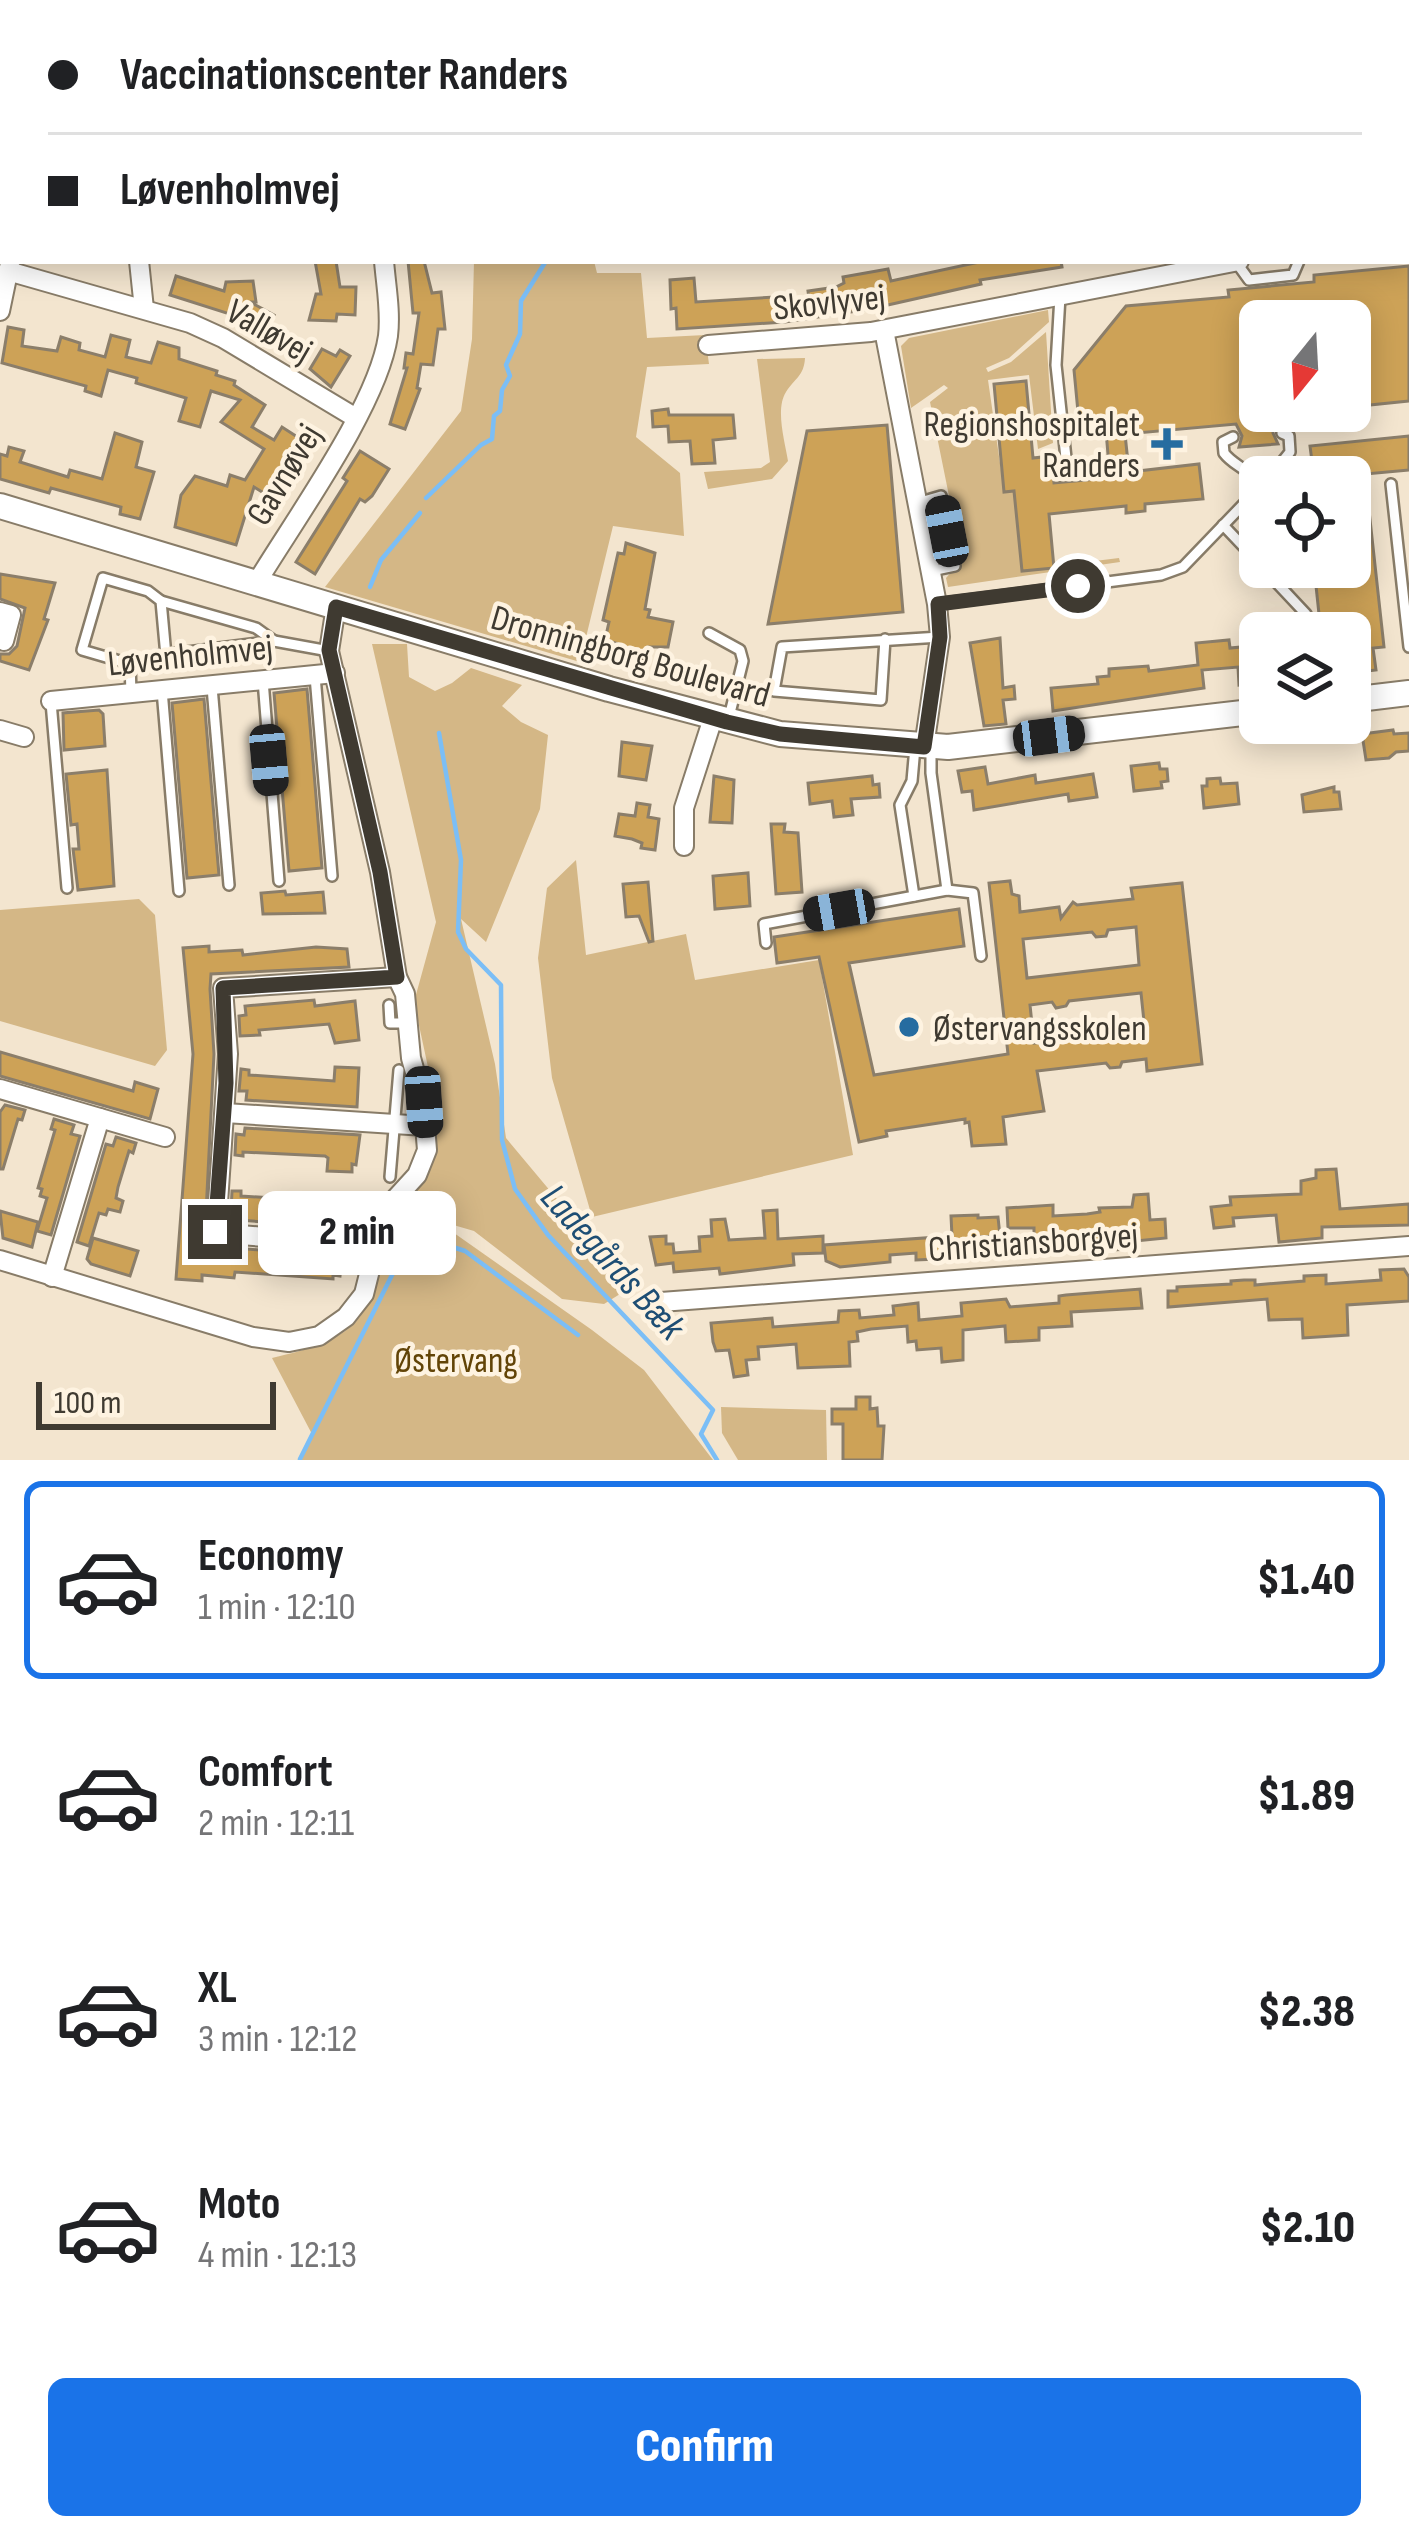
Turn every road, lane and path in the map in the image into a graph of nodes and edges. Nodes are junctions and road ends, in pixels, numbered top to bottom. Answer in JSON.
{"nodes":[{"id":1,"x":139,"y":264,"type":"edge"},
{"id":2,"x":384,"y":264,"type":"edge"},
{"id":3,"x":1221,"y":264,"type":"edge"},
{"id":4,"x":1239,"y":264,"type":"edge"},
{"id":5,"x":1297,"y":264,"type":"edge"},
{"id":6,"x":9,"y":266,"type":"edge"},
{"id":7,"x":1060,"y":294,"type":"junction"},
{"id":8,"x":144,"y":309,"type":"junction"},
{"id":9,"x":0,"y":311,"type":"edge"},
{"id":10,"x":884,"y":330,"type":"junction"},
{"id":11,"x":708,"y":345,"type":"dead end"},
{"id":12,"x":356,"y":418,"type":"junction"},
{"id":13,"x":1282,"y":433,"type":"dead end"},
{"id":14,"x":1233,"y":437,"type":"dead end"},
{"id":15,"x":1287,"y":456,"type":"edge"},
{"id":16,"x":1066,"y":458,"type":"dead end"},
{"id":17,"x":1239,"y":464,"type":"edge"},
{"id":18,"x":1391,"y":484,"type":"dead end"},
{"id":19,"x":0,"y":506,"type":"edge"},
{"id":20,"x":1239,"y":509,"type":"edge"},
{"id":21,"x":1223,"y":525,"type":"junction"},
{"id":22,"x":1239,"y":542,"type":"edge"},
{"id":23,"x":257,"y":582,"type":"junction"},
{"id":24,"x":1282,"y":588,"type":"edge"},
{"id":25,"x":161,"y":601,"type":"junction"},
{"id":26,"x":938,"y":604,"type":"junction"},
{"id":27,"x":336,"y":607,"type":"junction"},
{"id":28,"x":0,"y":612,"type":"edge"},
{"id":29,"x":1304,"y":612,"type":"edge"},
{"id":30,"x":785,"y":631,"type":"dead end"},
{"id":31,"x":710,"y":633,"type":"dead end"},
{"id":32,"x":940,"y":637,"type":"junction"},
{"id":33,"x":886,"y":639,"type":"junction"},
{"id":34,"x":4,"y":641,"type":"dead end"},
{"id":35,"x":274,"y":641,"type":"junction"},
{"id":36,"x":782,"y":647,"type":"junction"},
{"id":37,"x":1409,"y":647,"type":"edge"},
{"id":38,"x":329,"y":650,"type":"junction"},
{"id":39,"x":166,"y":656,"type":"junction"},
{"id":40,"x":130,"y":664,"type":"junction"},
{"id":41,"x":325,"y":675,"type":"junction"},
{"id":42,"x":262,"y":680,"type":"junction"},
{"id":43,"x":212,"y":685,"type":"junction"},
{"id":44,"x":162,"y":690,"type":"junction"},
{"id":45,"x":131,"y":693,"type":"junction"},
{"id":46,"x":1409,"y":693,"type":"edge"},
{"id":47,"x":1371,"y":698,"type":"edge"},
{"id":48,"x":51,"y":701,"type":"joint"},
{"id":49,"x":1239,"y":713,"type":"edge"},
{"id":50,"x":720,"y":720,"type":"junction"},
{"id":51,"x":0,"y":730,"type":"edge"},
{"id":52,"x":24,"y":737,"type":"dead end"},
{"id":53,"x":923,"y":747,"type":"junction"},
{"id":54,"x":684,"y":846,"type":"dead end"},
{"id":55,"x":332,"y":876,"type":"dead end"},
{"id":56,"x":279,"y":881,"type":"dead end"},
{"id":57,"x":229,"y":885,"type":"dead end"},
{"id":58,"x":67,"y":888,"type":"dead end"},
{"id":59,"x":947,"y":890,"type":"junction"},
{"id":60,"x":178,"y":891,"type":"dead end"},
{"id":61,"x":914,"y":896,"type":"junction"},
{"id":62,"x":766,"y":943,"type":"dead end"},
{"id":63,"x":981,"y":956,"type":"dead end"},
{"id":64,"x":397,"y":977,"type":"junction"},
{"id":65,"x":389,"y":1004,"type":"dead end"},
{"id":66,"x":408,"y":1023,"type":"junction"},
{"id":67,"x":399,"y":1070,"type":"dead end"},
{"id":68,"x":0,"y":1089,"type":"edge"},
{"id":69,"x":225,"y":1112,"type":"junction"},
{"id":70,"x":100,"y":1118,"type":"junction"},
{"id":71,"x":396,"y":1124,"type":"junction"},
{"id":72,"x":425,"y":1126,"type":"junction"},
{"id":73,"x":165,"y":1136,"type":"dead end"},
{"id":74,"x":390,"y":1177,"type":"dead end"},
{"id":75,"x":374,"y":1246,"type":"junction"},
{"id":76,"x":1409,"y":1246,"type":"edge"},
{"id":77,"x":0,"y":1260,"type":"edge"},
{"id":78,"x":52,"y":1276,"type":"junction"},
{"id":79,"x":661,"y":1302,"type":"dead end"}],
"edges":[{"from":1,"to":8,"type":"street"},
{"from":2,"to":12,"type":"street","name":"Gavnøvej"},
{"from":3,"to":7,"type":"street","name":"Skovlyvej"},
{"from":4,"to":5,"type":"lane"},
{"from":6,"to":8,"type":"street","name":"Valløvej"},
{"from":6,"to":9,"type":"street"},
{"from":7,"to":10,"type":"street","name":"Skovlyvej"},
{"from":7,"to":16,"type":"lane"},
{"from":8,"to":12,"type":"street","name":"Valløvej"},
{"from":10,"to":11,"type":"street","name":"Skovlyvej"},
{"from":10,"to":26,"type":"street"},
{"from":12,"to":23,"type":"street","name":"Gavnøvej"},
{"from":13,"to":15,"type":"lane"},
{"from":14,"to":17,"type":"lane"},
{"from":18,"to":37,"type":"lane"},
{"from":19,"to":23,"type":"street","name":"Dronningborg Boulevard"},
{"from":20,"to":21,"type":"lane"},
{"from":21,"to":22,"type":"lane"},
{"from":21,"to":26,"type":"lane"},
{"from":23,"to":27,"type":"street","name":"Dronningborg Boulevard"},
{"from":24,"to":29,"type":"lane"},
{"from":25,"to":35,"type":"lane"},
{"from":25,"to":39,"type":"lane"},
{"from":25,"to":40,"type":"lane"},
{"from":26,"to":32,"type":"street"},
{"from":27,"to":38,"type":"street"},
{"from":27,"to":50,"type":"street","name":"Dronningborg Boulevard"},
{"from":28,"to":34,"type":"street"},
{"from":30,"to":36,"type":"lane"},
{"from":31,"to":50,"type":"lane"},
{"from":32,"to":33,"type":"lane"},
{"from":32,"to":53,"type":"street"},
{"from":33,"to":36,"type":"lane"},
{"from":33,"to":36,"type":"lane"},
{"from":35,"to":38,"type":"lane"},
{"from":35,"to":39,"type":"lane"},
{"from":38,"to":41,"type":"street"},
{"from":39,"to":40,"type":"lane"},
{"from":40,"to":45,"type":"lane"},
{"from":41,"to":42,"type":"street","name":"Løvenholmvej"},
{"from":41,"to":55,"type":"lane"},
{"from":41,"to":64,"type":"street"},
{"from":42,"to":43,"type":"street","name":"Løvenholmvej"},
{"from":42,"to":56,"type":"lane"},
{"from":43,"to":44,"type":"street","name":"Løvenholmvej"},
{"from":43,"to":57,"type":"lane"},
{"from":44,"to":45,"type":"street","name":"Løvenholmvej"},
{"from":44,"to":60,"type":"lane"},
{"from":45,"to":48,"type":"street","name":"Løvenholmvej"},
{"from":46,"to":47,"type":"street"},
{"from":48,"to":58,"type":"lane"},
{"from":49,"to":53,"type":"street","name":"Dronningborg Boulevard"},
{"from":50,"to":53,"type":"street","name":"Dronningborg Boulevard"},
{"from":50,"to":54,"type":"street"},
{"from":51,"to":52,"type":"street"},
{"from":53,"to":59,"type":"lane"},
{"from":53,"to":61,"type":"lane"},
{"from":59,"to":61,"type":"lane"},
{"from":59,"to":63,"type":"lane"},
{"from":61,"to":62,"type":"lane"},
{"from":64,"to":66,"type":"street"},
{"from":64,"to":69,"type":"street"},
{"from":65,"to":66,"type":"lane"},
{"from":66,"to":72,"type":"street"},
{"from":67,"to":71,"type":"lane"},
{"from":68,"to":70,"type":"street"},
{"from":69,"to":71,"type":"street"},
{"from":69,"to":75,"type":"street"},
{"from":70,"to":73,"type":"street"},
{"from":70,"to":78,"type":"street"},
{"from":71,"to":72,"type":"street"},
{"from":71,"to":74,"type":"lane"},
{"from":72,"to":75,"type":"street"},
{"from":75,"to":78,"type":"street"},
{"from":76,"to":79,"type":"street","name":"Christiansborgvej"},
{"from":77,"to":78,"type":"street"}]}
